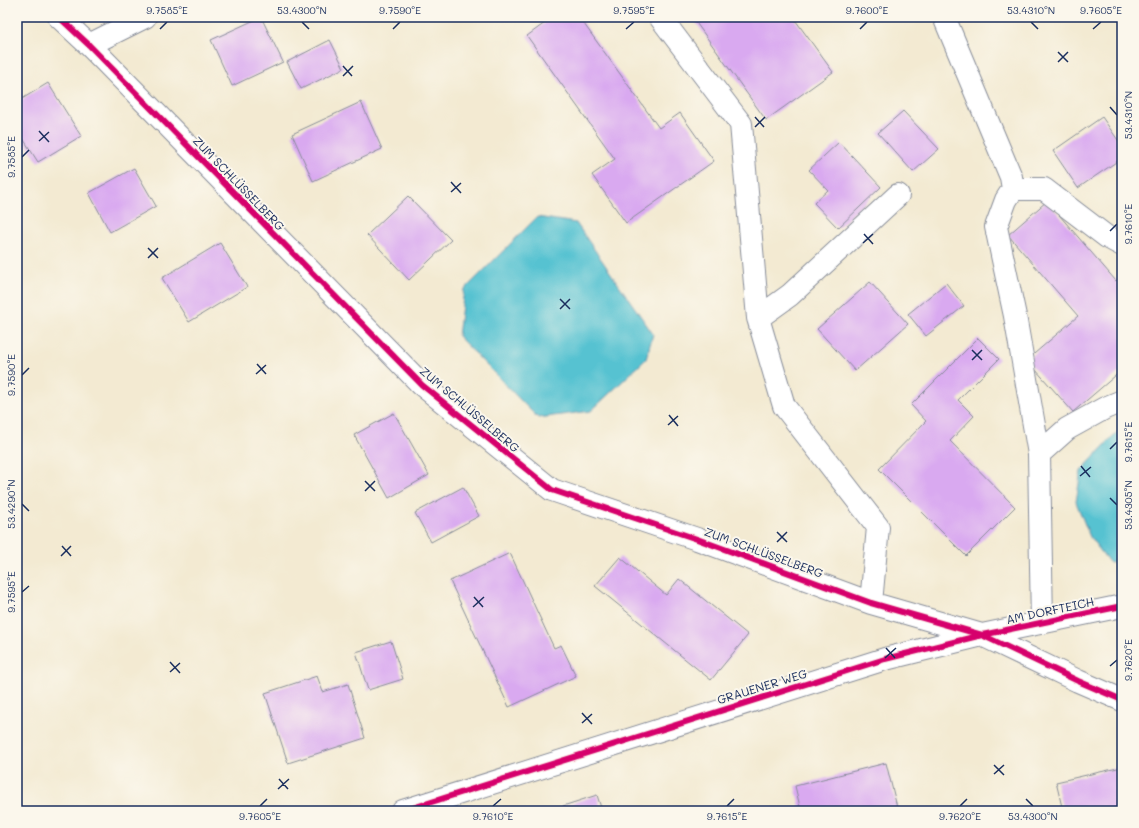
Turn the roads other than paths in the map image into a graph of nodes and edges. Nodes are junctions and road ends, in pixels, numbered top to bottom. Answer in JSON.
{"nodes":[{"id":1,"x":59,"y":17,"type":"edge"},
{"id":2,"x":146,"y":17,"type":"edge"},
{"id":3,"x":660,"y":17,"type":"edge"},
{"id":4,"x":944,"y":17,"type":"edge"},
{"id":5,"x":89,"y":45,"type":"junction"},
{"id":6,"x":1013,"y":189,"type":"junction"},
{"id":7,"x":898,"y":194,"type":"dead end"},
{"id":8,"x":1122,"y":245,"type":"edge"},
{"id":9,"x":758,"y":318,"type":"junction"},
{"id":10,"x":1122,"y":401,"type":"edge"},
{"id":11,"x":1039,"y":454,"type":"junction"},
{"id":12,"x":871,"y":603,"type":"junction"},
{"id":13,"x":1122,"y":606,"type":"edge"},
{"id":14,"x":1042,"y":623,"type":"junction"},
{"id":15,"x":982,"y":635,"type":"junction"},
{"id":16,"x":1122,"y":700,"type":"edge"},
{"id":17,"x":403,"y":811,"type":"edge"}],
"edges":[{"from":1,"to":5,"type":"street","name":"ZUM SCHLÜSSELBERG"},
{"from":2,"to":5,"type":"street"},
{"from":3,"to":9,"type":"street"},
{"from":4,"to":6,"type":"street"},
{"from":5,"to":12,"type":"street","name":"ZUM SCHLÜSSELBERG"},
{"from":6,"to":8,"type":"street"},
{"from":6,"to":11,"type":"street"},
{"from":7,"to":9,"type":"street"},
{"from":9,"to":12,"type":"street"},
{"from":10,"to":11,"type":"street"},
{"from":11,"to":14,"type":"street"},
{"from":12,"to":15,"type":"street","name":"ZUM SCHLÜSSELBERG"},
{"from":13,"to":14,"type":"street","name":"AM DORFTEICH"},
{"from":14,"to":15,"type":"street","name":"AM DORFTEICH"},
{"from":15,"to":16,"type":"street"},
{"from":15,"to":17,"type":"street","name":"GRAUENER WEG"}]}
